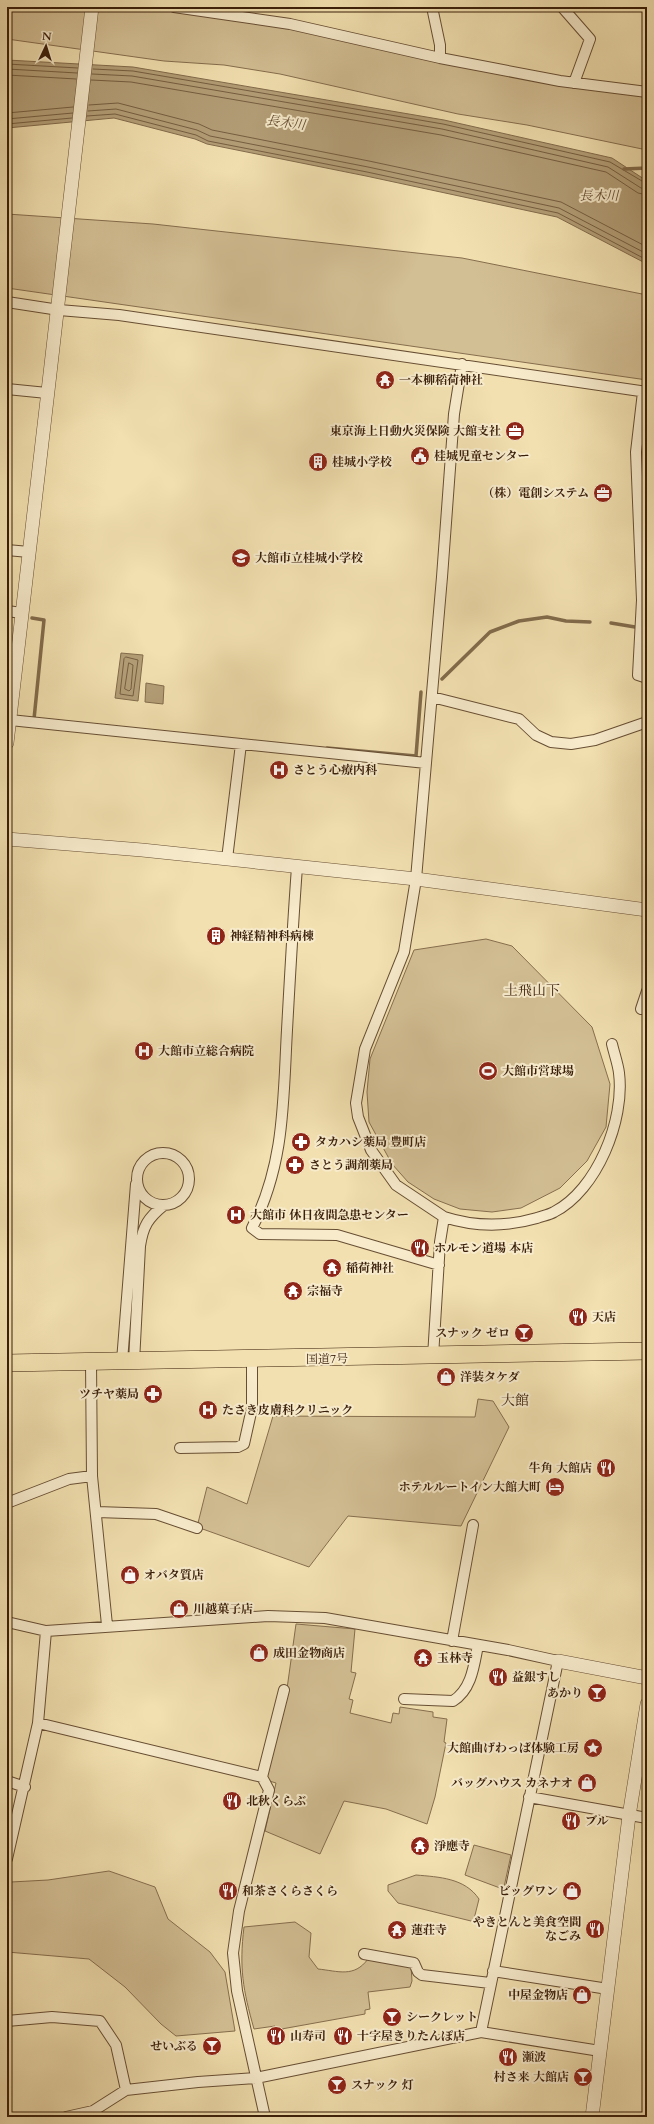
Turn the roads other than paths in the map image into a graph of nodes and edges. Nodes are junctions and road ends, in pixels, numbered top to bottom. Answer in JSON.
{"nodes":[{"id":1,"x":92,"y":7,"type":"edge"},
{"id":2,"x":174,"y":7,"type":"edge"},
{"id":3,"x":432,"y":7,"type":"edge"},
{"id":4,"x":562,"y":7,"type":"edge"},
{"id":5,"x":440,"y":58,"type":"junction"},
{"id":6,"x":574,"y":83,"type":"junction"},
{"id":7,"x":647,"y":92,"type":"edge"},
{"id":8,"x":7,"y":302,"type":"edge"},
{"id":9,"x":59,"y":306,"type":"junction"},
{"id":10,"x":462,"y":364,"type":"junction"},
{"id":11,"x":7,"y":389,"type":"edge"},
{"id":12,"x":645,"y":392,"type":"edge"},
{"id":13,"x":47,"y":393,"type":"junction"},
{"id":14,"x":7,"y":550,"type":"edge"},
{"id":15,"x":29,"y":552,"type":"junction"},
{"id":16,"x":7,"y":611,"type":"edge"},
{"id":17,"x":22,"y":613,"type":"junction"},
{"id":18,"x":647,"y":678,"type":"edge"},
{"id":19,"x":432,"y":697,"type":"junction"},
{"id":20,"x":10,"y":720,"type":"junction"},
{"id":21,"x":647,"y":722,"type":"edge"},
{"id":22,"x":7,"y":743,"type":"edge"},
{"id":23,"x":241,"y":744,"type":"junction"},
{"id":24,"x":426,"y":763,"type":"junction"},
{"id":25,"x":7,"y":839,"type":"edge"},
{"id":26,"x":226,"y":859,"type":"junction"},
{"id":27,"x":297,"y":866,"type":"junction"},
{"id":28,"x":416,"y":879,"type":"junction"},
{"id":29,"x":647,"y":910,"type":"edge"},
{"id":30,"x":647,"y":991,"type":"edge"},
{"id":31,"x":641,"y":1009,"type":"dead end"},
{"id":32,"x":612,"y":1044,"type":"dead end"},
{"id":33,"x":136,"y":1184,"type":"junction"},
{"id":34,"x":164,"y":1205,"type":"junction"},
{"id":35,"x":444,"y":1217,"type":"junction"},
{"id":36,"x":438,"y":1265,"type":"junction"},
{"id":37,"x":647,"y":1351,"type":"edge"},
{"id":38,"x":433,"y":1357,"type":"junction"},
{"id":39,"x":252,"y":1360,"type":"junction"},
{"id":40,"x":91,"y":1362,"type":"junction"},
{"id":41,"x":128,"y":1362,"type":"junction"},
{"id":42,"x":7,"y":1363,"type":"edge"},
{"id":43,"x":180,"y":1448,"type":"dead end"},
{"id":44,"x":92,"y":1476,"type":"junction"},
{"id":45,"x":7,"y":1503,"type":"edge"},
{"id":46,"x":97,"y":1512,"type":"junction"},
{"id":47,"x":473,"y":1524,"type":"dead end"},
{"id":48,"x":197,"y":1528,"type":"dead end"},
{"id":49,"x":7,"y":1622,"type":"edge"},
{"id":50,"x":107,"y":1625,"type":"junction"},
{"id":51,"x":46,"y":1631,"type":"junction"},
{"id":52,"x":452,"y":1640,"type":"junction"},
{"id":53,"x":478,"y":1645,"type":"junction"},
{"id":54,"x":558,"y":1661,"type":"junction"},
{"id":55,"x":647,"y":1678,"type":"edge"},
{"id":56,"x":284,"y":1690,"type":"dead end"},
{"id":57,"x":404,"y":1699,"type":"dead end"},
{"id":58,"x":647,"y":1704,"type":"edge"},
{"id":59,"x":38,"y":1723,"type":"junction"},
{"id":60,"x":262,"y":1777,"type":"junction"},
{"id":61,"x":7,"y":1781,"type":"edge"},
{"id":62,"x":25,"y":1787,"type":"junction"},
{"id":63,"x":529,"y":1797,"type":"junction"},
{"id":64,"x":629,"y":1816,"type":"junction"},
{"id":65,"x":647,"y":1818,"type":"edge"},
{"id":66,"x":7,"y":1859,"type":"edge"},
{"id":67,"x":364,"y":1954,"type":"dead end"},
{"id":68,"x":493,"y":1972,"type":"junction"},
{"id":69,"x":490,"y":1983,"type":"junction"},
{"id":70,"x":608,"y":1989,"type":"junction"},
{"id":71,"x":7,"y":2021,"type":"edge"},
{"id":72,"x":481,"y":2032,"type":"junction"},
{"id":73,"x":600,"y":2051,"type":"junction"},
{"id":74,"x":256,"y":2078,"type":"junction"},
{"id":75,"x":126,"y":2090,"type":"junction"},
{"id":76,"x":95,"y":2114,"type":"edge"},
{"id":77,"x":66,"y":2117,"type":"edge"},
{"id":78,"x":265,"y":2117,"type":"edge"},
{"id":79,"x":592,"y":2117,"type":"edge"}],
"edges":[{"from":1,"to":9,"type":"street"},
{"from":2,"to":5,"type":"street"},
{"from":3,"to":5,"type":"street"},
{"from":4,"to":6,"type":"street"},
{"from":5,"to":6,"type":"street"},
{"from":6,"to":7,"type":"street"},
{"from":8,"to":9,"type":"street"},
{"from":9,"to":10,"type":"street"},
{"from":9,"to":13,"type":"street"},
{"from":10,"to":12,"type":"street"},
{"from":10,"to":19,"type":"street"},
{"from":11,"to":13,"type":"street"},
{"from":12,"to":18,"type":"street"},
{"from":13,"to":15,"type":"street"},
{"from":14,"to":15,"type":"street"},
{"from":15,"to":17,"type":"street"},
{"from":16,"to":17,"type":"street"},
{"from":17,"to":20,"type":"street"},
{"from":19,"to":21,"type":"street"},
{"from":19,"to":24,"type":"street"},
{"from":20,"to":22,"type":"street"},
{"from":20,"to":23,"type":"street"},
{"from":23,"to":24,"type":"street"},
{"from":23,"to":26,"type":"street"},
{"from":24,"to":28,"type":"street"},
{"from":25,"to":26,"type":"street"},
{"from":26,"to":27,"type":"street"},
{"from":27,"to":28,"type":"street"},
{"from":27,"to":36,"type":"street"},
{"from":28,"to":29,"type":"street"},
{"from":28,"to":35,"type":"street"},
{"from":30,"to":31,"type":"street"},
{"from":32,"to":35,"type":"street"},
{"from":33,"to":34,"type":"street"},
{"from":33,"to":34,"type":"street"},
{"from":33,"to":41,"type":"street"},
{"from":34,"to":41,"type":"street"},
{"from":35,"to":36,"type":"street"},
{"from":36,"to":38,"type":"street"},
{"from":37,"to":38,"type":"highway","name":"国道7号"},
{"from":38,"to":39,"type":"highway","name":"国道7号"},
{"from":39,"to":41,"type":"highway","name":"国道7号"},
{"from":39,"to":43,"type":"street"},
{"from":40,"to":41,"type":"highway","name":"国道7号"},
{"from":40,"to":42,"type":"highway","name":"国道7号"},
{"from":40,"to":44,"type":"street"},
{"from":44,"to":45,"type":"street"},
{"from":44,"to":46,"type":"street"},
{"from":46,"to":48,"type":"street"},
{"from":46,"to":50,"type":"street"},
{"from":47,"to":52,"type":"street"},
{"from":49,"to":51,"type":"street"},
{"from":50,"to":51,"type":"street"},
{"from":50,"to":52,"type":"street"},
{"from":51,"to":59,"type":"street"},
{"from":52,"to":53,"type":"street"},
{"from":53,"to":54,"type":"street"},
{"from":53,"to":57,"type":"street"},
{"from":54,"to":55,"type":"street"},
{"from":54,"to":63,"type":"street"},
{"from":56,"to":60,"type":"street"},
{"from":58,"to":64,"type":"street"},
{"from":59,"to":60,"type":"street"},
{"from":59,"to":62,"type":"street"},
{"from":60,"to":74,"type":"street"},
{"from":61,"to":62,"type":"street"},
{"from":62,"to":66,"type":"street"},
{"from":63,"to":64,"type":"street"},
{"from":63,"to":68,"type":"street"},
{"from":64,"to":65,"type":"street"},
{"from":64,"to":70,"type":"street"},
{"from":67,"to":69,"type":"street"},
{"from":68,"to":69,"type":"street"},
{"from":68,"to":70,"type":"street"},
{"from":69,"to":72,"type":"street"},
{"from":70,"to":73,"type":"street"},
{"from":71,"to":75,"type":"street"},
{"from":72,"to":73,"type":"street"},
{"from":72,"to":74,"type":"street"},
{"from":73,"to":79,"type":"street"},
{"from":74,"to":75,"type":"street"},
{"from":74,"to":78,"type":"street"},
{"from":75,"to":76,"type":"street"},
{"from":76,"to":77,"type":"street"}]}
